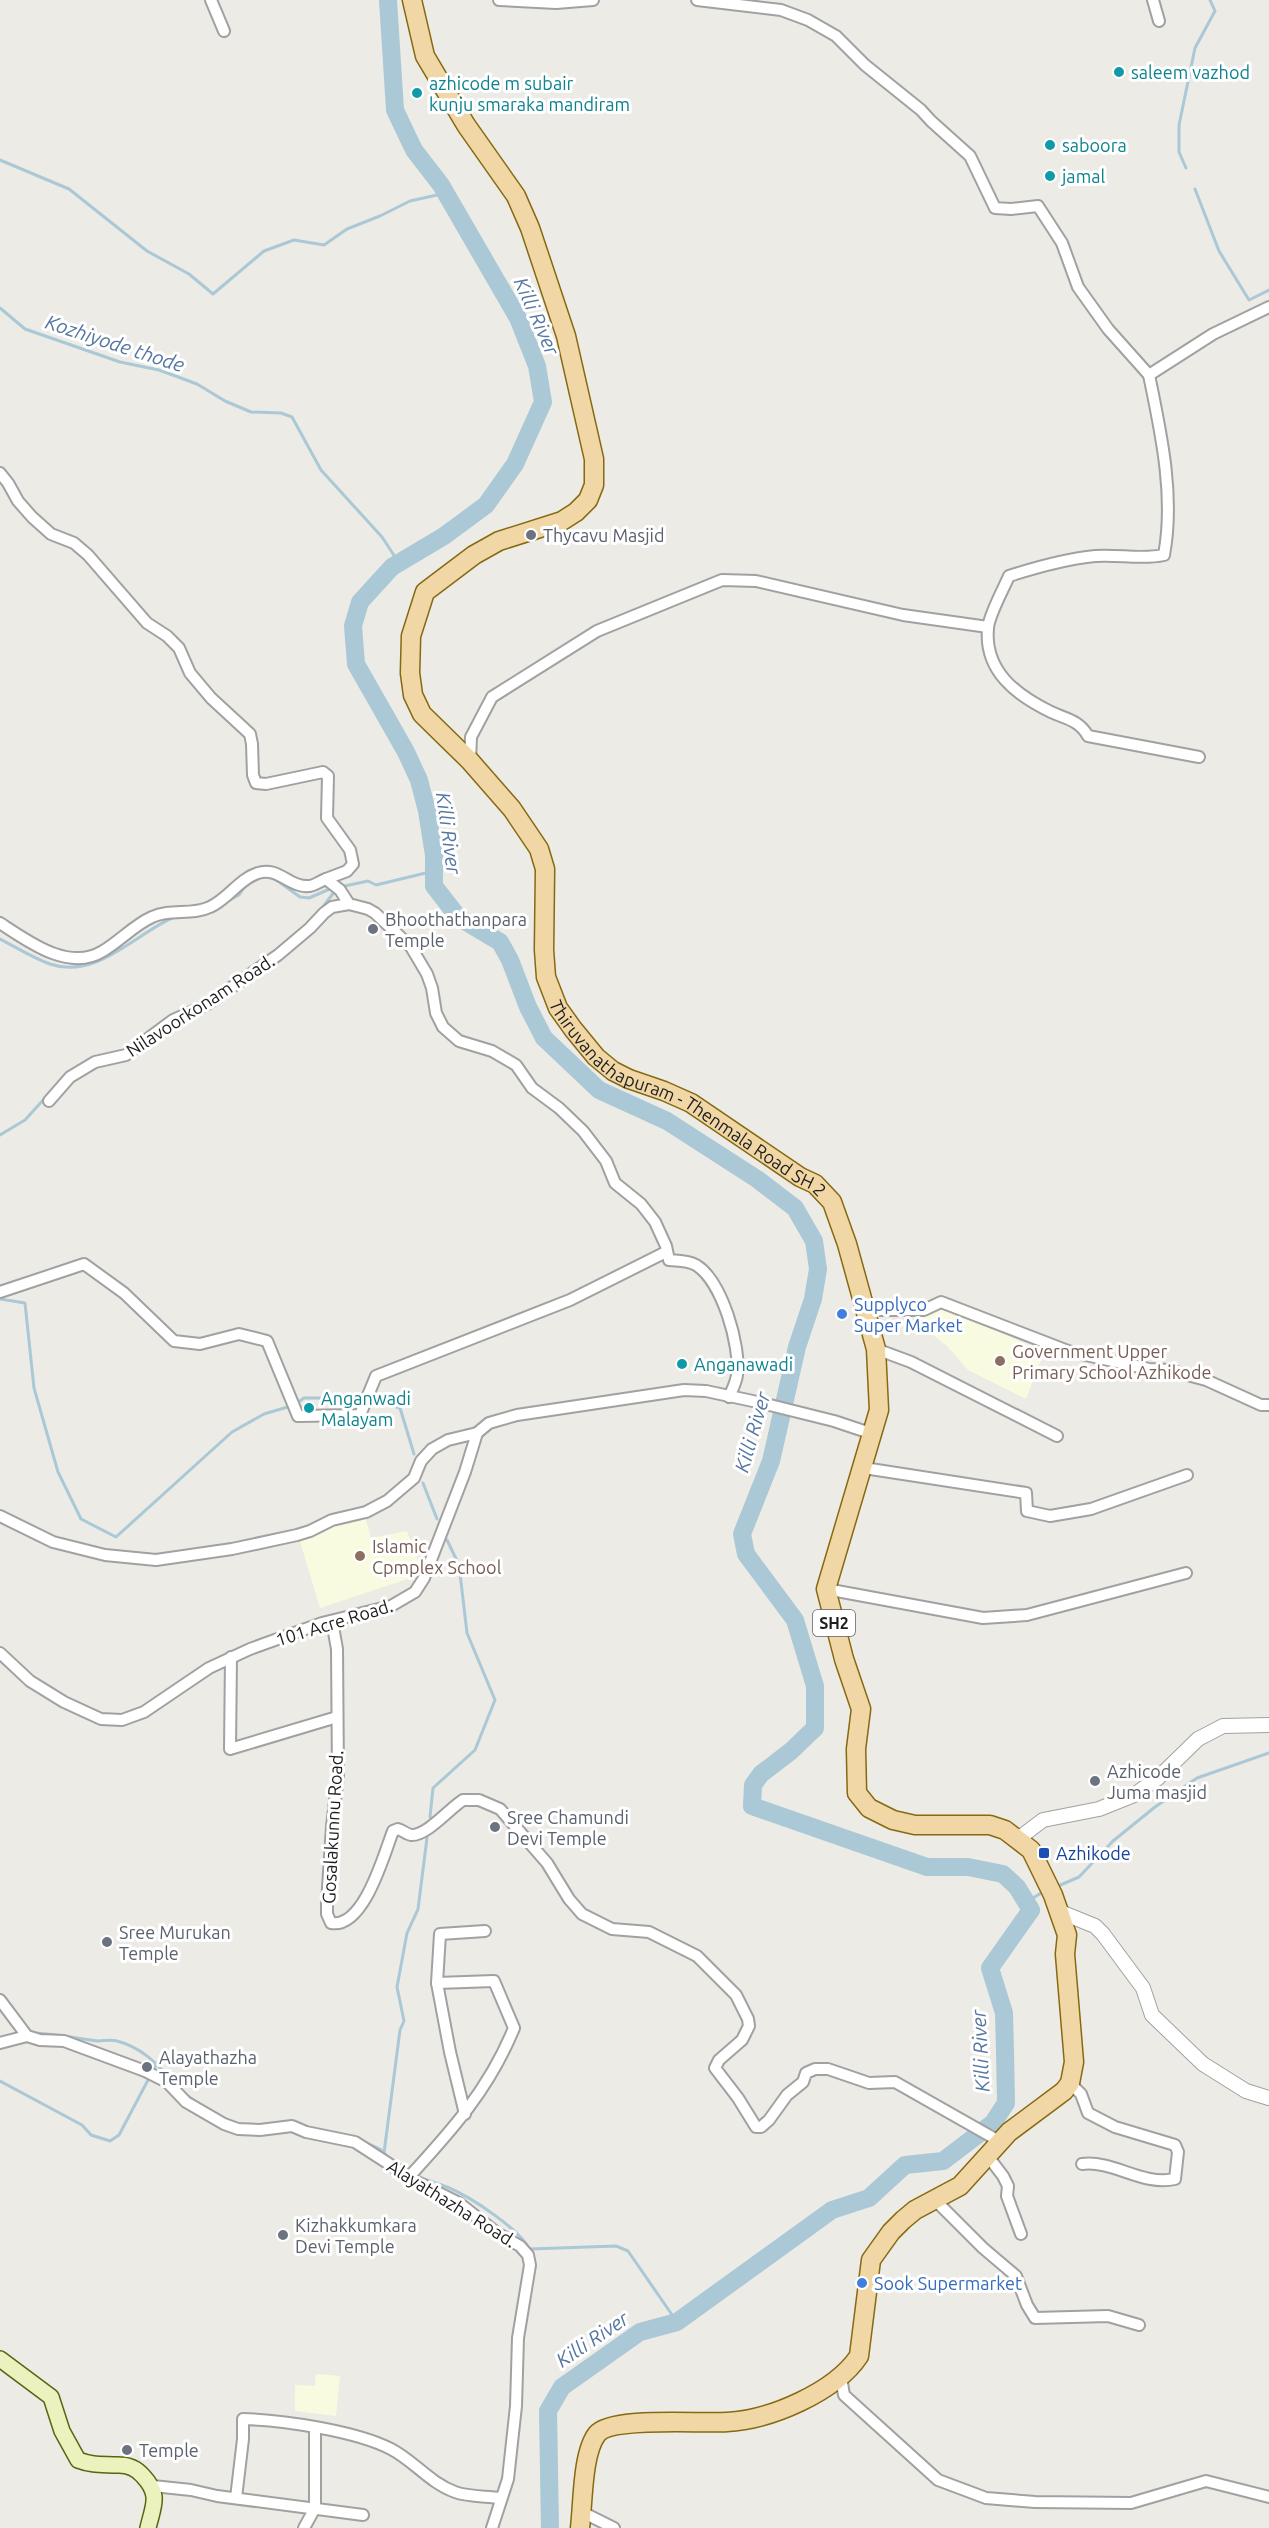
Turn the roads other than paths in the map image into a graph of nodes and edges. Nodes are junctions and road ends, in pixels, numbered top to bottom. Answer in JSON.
{"nodes":[{"id":1,"x":211,"y":0,"type":"edge"},
{"id":2,"x":412,"y":0,"type":"edge"},
{"id":3,"x":499,"y":0,"type":"edge"},
{"id":4,"x":593,"y":0,"type":"edge"},
{"id":5,"x":697,"y":0,"type":"edge"},
{"id":6,"x":1153,"y":0,"type":"edge"},
{"id":7,"x":1160,"y":21,"type":"dead end"},
{"id":8,"x":224,"y":31,"type":"dead end"},
{"id":9,"x":1269,"y":307,"type":"edge"},
{"id":10,"x":1149,"y":375,"type":"junction"},
{"id":11,"x":0,"y":473,"type":"edge"},
{"id":12,"x":988,"y":627,"type":"junction"},
{"id":13,"x":1199,"y":757,"type":"dead end"},
{"id":14,"x":470,"y":762,"type":"junction"},
{"id":15,"x":333,"y":886,"type":"junction"},
{"id":16,"x":349,"y":904,"type":"junction"},
{"id":17,"x":0,"y":923,"type":"edge"},
{"id":18,"x":49,"y":1101,"type":"dead end"},
{"id":19,"x":666,"y":1252,"type":"junction"},
{"id":20,"x":0,"y":1292,"type":"edge"},
{"id":21,"x":865,"y":1310,"type":"junction"},
{"id":22,"x":876,"y":1349,"type":"junction"},
{"id":23,"x":729,"y":1397,"type":"junction"},
{"id":24,"x":1269,"y":1405,"type":"edge"},
{"id":25,"x":477,"y":1433,"type":"junction"},
{"id":26,"x":873,"y":1434,"type":"junction"},
{"id":27,"x":1057,"y":1436,"type":"dead end"},
{"id":28,"x":864,"y":1468,"type":"junction"},
{"id":29,"x":1187,"y":1475,"type":"dead end"},
{"id":30,"x":0,"y":1516,"type":"edge"},
{"id":31,"x":1186,"y":1573,"type":"dead end"},
{"id":32,"x":826,"y":1589,"type":"junction"},
{"id":33,"x":332,"y":1621,"type":"junction"},
{"id":34,"x":0,"y":1653,"type":"edge"},
{"id":35,"x":231,"y":1657,"type":"junction"},
{"id":36,"x":337,"y":1717,"type":"junction"},
{"id":37,"x":1269,"y":1725,"type":"edge"},
{"id":38,"x":1018,"y":1839,"type":"junction"},
{"id":39,"x":1058,"y":1911,"type":"junction"},
{"id":40,"x":484,"y":1931,"type":"dead end"},
{"id":41,"x":437,"y":1983,"type":"junction"},
{"id":42,"x":0,"y":2000,"type":"edge"},
{"id":43,"x":27,"y":2036,"type":"junction"},
{"id":44,"x":0,"y":2043,"type":"edge"},
{"id":45,"x":1070,"y":2083,"type":"junction"},
{"id":46,"x":1269,"y":2098,"type":"edge"},
{"id":47,"x":465,"y":2114,"type":"junction"},
{"id":48,"x":995,"y":2138,"type":"junction"},
{"id":49,"x":987,"y":2155,"type":"junction"},
{"id":50,"x":1082,"y":2164,"type":"dead end"},
{"id":51,"x":409,"y":2177,"type":"junction"},
{"id":52,"x":934,"y":2199,"type":"junction"},
{"id":53,"x":1021,"y":2234,"type":"dead end"},
{"id":54,"x":1139,"y":2325,"type":"dead end"},
{"id":55,"x":0,"y":2360,"type":"edge"},
{"id":56,"x":841,"y":2378,"type":"junction"},
{"id":57,"x":315,"y":2429,"type":"junction"},
{"id":58,"x":153,"y":2486,"type":"junction"},
{"id":59,"x":1269,"y":2497,"type":"edge"},
{"id":60,"x":236,"y":2498,"type":"junction"},
{"id":61,"x":500,"y":2498,"type":"junction"},
{"id":62,"x":315,"y":2508,"type":"junction"},
{"id":63,"x":363,"y":2515,"type":"dead end"},
{"id":64,"x":581,"y":2520,"type":"edge"},
{"id":65,"x":148,"y":2528,"type":"edge"},
{"id":66,"x":304,"y":2528,"type":"edge"},
{"id":67,"x":492,"y":2528,"type":"edge"},
{"id":68,"x":615,"y":2528,"type":"edge"}],
"edges":[{"from":1,"to":8,"type":"street"},
{"from":2,"to":14,"type":"main road","name":"Thiruvanathapuram - Thenmala Road SH 2","number":"SH2"},
{"from":3,"to":4,"type":"street"},
{"from":5,"to":10,"type":"street"},
{"from":6,"to":7,"type":"street"},
{"from":9,"to":10,"type":"street"},
{"from":10,"to":12,"type":"street"},
{"from":11,"to":15,"type":"street"},
{"from":12,"to":13,"type":"street"},
{"from":12,"to":14,"type":"street"},
{"from":14,"to":21,"type":"main road","name":"Thiruvanathapuram - Thenmala Road SH 2","number":"SH2"},
{"from":15,"to":16,"type":"street"},
{"from":15,"to":17,"type":"street"},
{"from":16,"to":18,"type":"street","name":"Nilavoorkonam Road."},
{"from":16,"to":19,"type":"street"},
{"from":19,"to":20,"type":"street"},
{"from":19,"to":23,"type":"street"},
{"from":21,"to":22,"type":"main road","name":"Thiruvanathapuram - Thenmala Road SH 2","number":"SH2"},
{"from":21,"to":24,"type":"street"},
{"from":22,"to":26,"type":"main road","name":"Thiruvanathapuram - Thenmala Road SH 2","number":"SH2"},
{"from":22,"to":27,"type":"street"},
{"from":23,"to":25,"type":"street"},
{"from":23,"to":26,"type":"street"},
{"from":25,"to":30,"type":"street"},
{"from":25,"to":33,"type":"street","name":"101 Acre Road."},
{"from":26,"to":28,"type":"main road","name":"Thiruvanathapuram - Thenmala Road SH 2","number":"SH2"},
{"from":28,"to":29,"type":"street"},
{"from":28,"to":32,"type":"main road","name":"Thiruvanathapuram - Thenmala Road SH 2","number":"SH2"},
{"from":31,"to":32,"type":"street"},
{"from":32,"to":38,"type":"main road","number":"SH2"},
{"from":33,"to":35,"type":"street","name":"101 Acre Road."},
{"from":33,"to":36,"type":"street","name":"Gosalakunnu Road."},
{"from":34,"to":35,"type":"street","name":"101 Acre Road."},
{"from":35,"to":36,"type":"street"},
{"from":36,"to":48,"type":"street","name":"Gosalakunnu Road."},
{"from":37,"to":38,"type":"street"},
{"from":38,"to":39,"type":"main road","number":"SH2"},
{"from":39,"to":45,"type":"main road","number":"SH2"},
{"from":39,"to":46,"type":"street"},
{"from":40,"to":41,"type":"street"},
{"from":41,"to":47,"type":"street"},
{"from":41,"to":47,"type":"street"},
{"from":42,"to":43,"type":"street"},
{"from":43,"to":44,"type":"street"},
{"from":43,"to":51,"type":"street","name":"Alayathazha Road."},
{"from":45,"to":48,"type":"main road"},
{"from":45,"to":50,"type":"street"},
{"from":47,"to":51,"type":"street"},
{"from":48,"to":49,"type":"main road"},
{"from":49,"to":52,"type":"main road"},
{"from":49,"to":53,"type":"street"},
{"from":51,"to":61,"type":"street","name":"Alayathazha Road."},
{"from":52,"to":54,"type":"street"},
{"from":52,"to":56,"type":"main road"},
{"from":55,"to":58,"type":"main road"},
{"from":56,"to":59,"type":"street"},
{"from":56,"to":64,"type":"main road"},
{"from":57,"to":60,"type":"street"},
{"from":57,"to":61,"type":"street"},
{"from":57,"to":62,"type":"street"},
{"from":58,"to":60,"type":"street"},
{"from":58,"to":65,"type":"main road"},
{"from":60,"to":62,"type":"street"},
{"from":61,"to":67,"type":"street","name":"Alayathazha Road."},
{"from":62,"to":63,"type":"street"},
{"from":62,"to":66,"type":"street"},
{"from":64,"to":68,"type":"street"}]}
